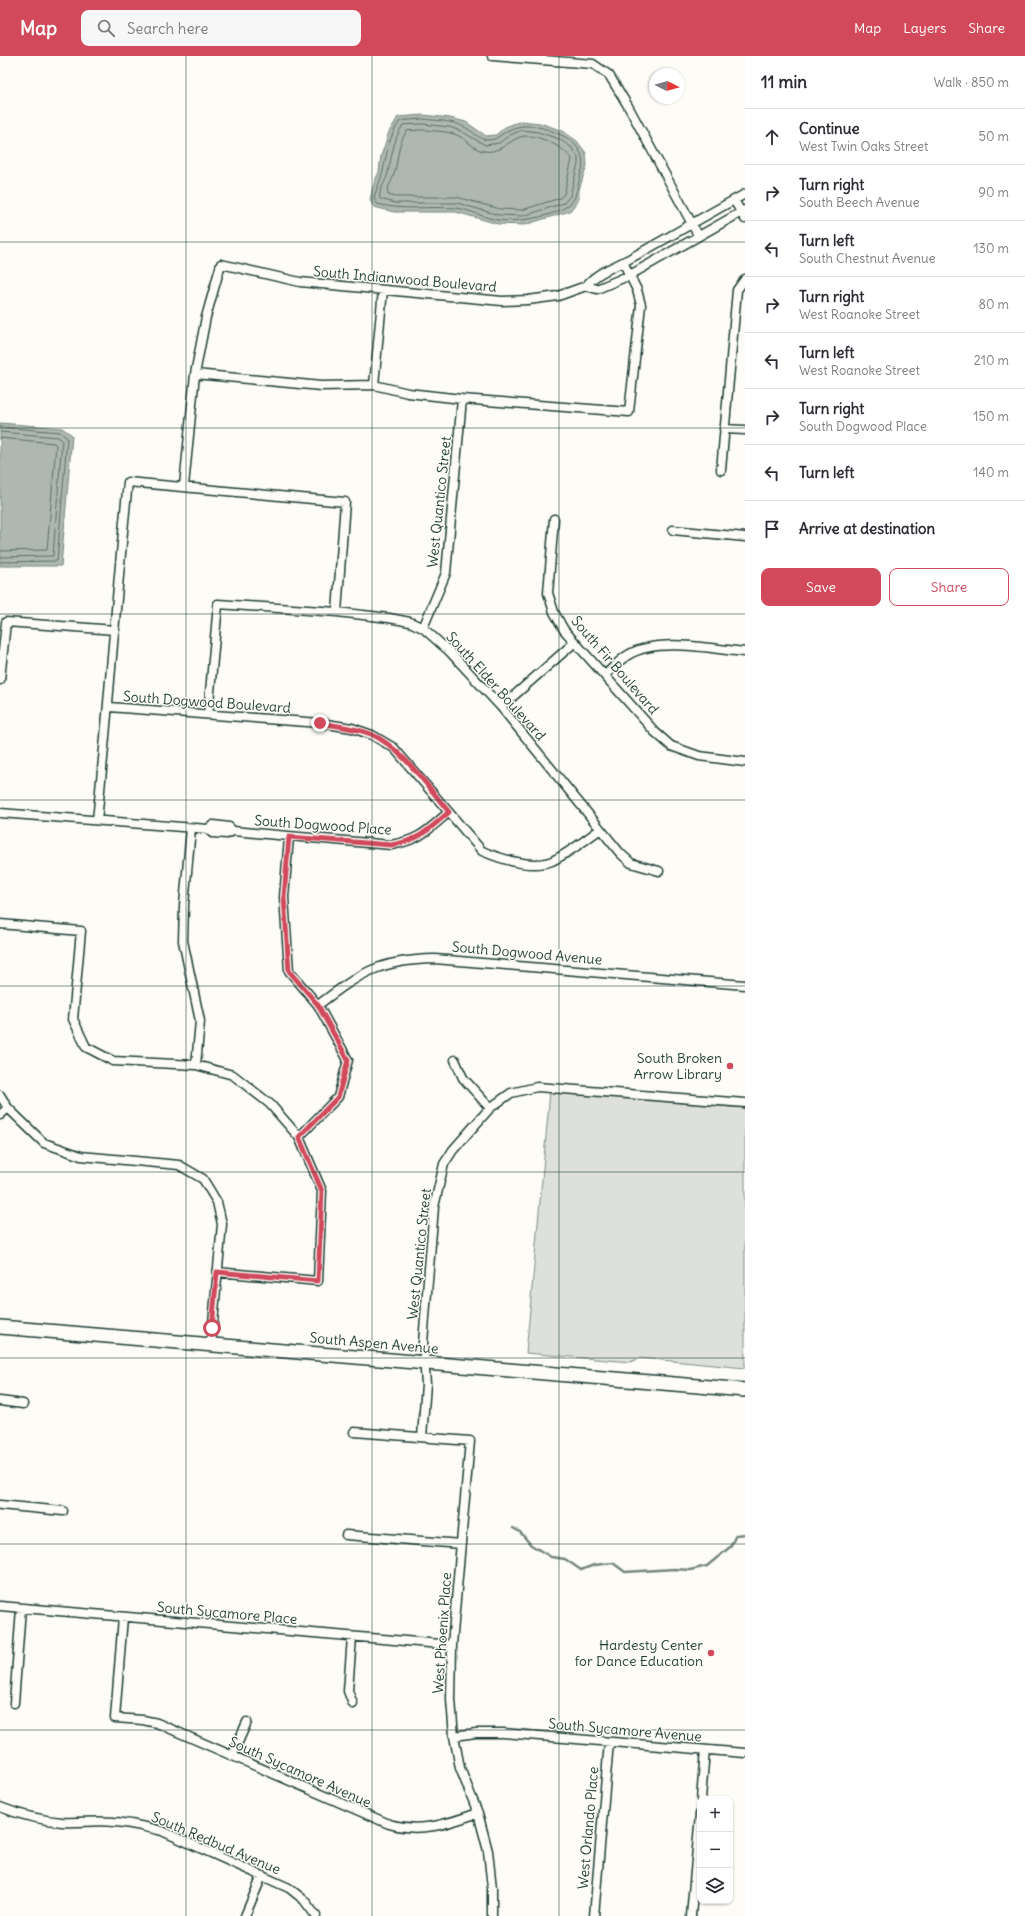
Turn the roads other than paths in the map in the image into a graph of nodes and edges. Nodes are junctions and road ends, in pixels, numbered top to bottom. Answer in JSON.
{"nodes":[{"id":1,"x":492,"y":56,"type":"edge"},
{"id":2,"x":745,"y":195,"type":"edge"},
{"id":3,"x":734,"y":200,"type":"junction"},
{"id":4,"x":744,"y":214,"type":"edge"},
{"id":5,"x":690,"y":223,"type":"junction"},
{"id":6,"x":698,"y":235,"type":"junction"},
{"id":7,"x":623,"y":262,"type":"junction"},
{"id":8,"x":630,"y":274,"type":"junction"},
{"id":9,"x":745,"y":279,"type":"edge"},
{"id":10,"x":586,"y":286,"type":"junction"},
{"id":11,"x":384,"y":290,"type":"junction"},
{"id":12,"x":195,"y":374,"type":"junction"},
{"id":13,"x":374,"y":386,"type":"junction"},
{"id":14,"x":462,"y":399,"type":"junction"},
{"id":15,"x":724,"y":428,"type":"junction"},
{"id":16,"x":745,"y":430,"type":"edge"},
{"id":17,"x":721,"y":470,"type":"dead end"},
{"id":18,"x":184,"y":486,"type":"junction"},
{"id":19,"x":554,"y":519,"type":"dead end"},
{"id":20,"x":673,"y":530,"type":"dead end"},
{"id":21,"x":745,"y":538,"type":"edge"},
{"id":22,"x":337,"y":612,"type":"junction"},
{"id":23,"x":423,"y":628,"type":"junction"},
{"id":24,"x":115,"y":630,"type":"junction"},
{"id":25,"x":575,"y":642,"type":"junction"},
{"id":26,"x":745,"y":652,"type":"edge"},
{"id":27,"x":605,"y":676,"type":"junction"},
{"id":28,"x":0,"y":680,"type":"edge"},
{"id":29,"x":109,"y":707,"type":"junction"},
{"id":30,"x":500,"y":707,"type":"junction"},
{"id":31,"x":208,"y":714,"type":"junction"},
{"id":32,"x":745,"y":762,"type":"edge"},
{"id":33,"x":449,"y":812,"type":"junction"},
{"id":34,"x":0,"y":813,"type":"edge"},
{"id":35,"x":97,"y":820,"type":"junction"},
{"id":36,"x":191,"y":828,"type":"junction"},
{"id":37,"x":599,"y":830,"type":"junction"},
{"id":38,"x":289,"y":837,"type":"junction"},
{"id":39,"x":659,"y":871,"type":"dead end"},
{"id":40,"x":0,"y":924,"type":"edge"},
{"id":41,"x":745,"y":985,"type":"edge"},
{"id":42,"x":318,"y":1005,"type":"junction"},
{"id":43,"x":455,"y":1060,"type":"dead end"},
{"id":44,"x":196,"y":1065,"type":"junction"},
{"id":45,"x":0,"y":1095,"type":"edge"},
{"id":46,"x":745,"y":1103,"type":"edge"},
{"id":47,"x":8,"y":1108,"type":"junction"},
{"id":48,"x":490,"y":1108,"type":"junction"},
{"id":49,"x":0,"y":1115,"type":"edge"},
{"id":50,"x":299,"y":1137,"type":"junction"},
{"id":51,"x":217,"y":1272,"type":"junction"},
{"id":52,"x":0,"y":1327,"type":"edge"},
{"id":53,"x":211,"y":1345,"type":"junction"},
{"id":54,"x":424,"y":1363,"type":"junction"},
{"id":55,"x":745,"y":1390,"type":"edge"},
{"id":56,"x":0,"y":1401,"type":"edge"},
{"id":57,"x":24,"y":1404,"type":"dead end"},
{"id":58,"x":354,"y":1432,"type":"dead end"},
{"id":59,"x":422,"y":1437,"type":"junction"},
{"id":60,"x":0,"y":1505,"type":"edge"},
{"id":61,"x":63,"y":1511,"type":"dead end"},
{"id":62,"x":346,"y":1535,"type":"dead end"},
{"id":63,"x":461,"y":1544,"type":"junction"},
{"id":64,"x":0,"y":1606,"type":"edge"},
{"id":65,"x":21,"y":1608,"type":"junction"},
{"id":66,"x":123,"y":1617,"type":"junction"},
{"id":67,"x":352,"y":1637,"type":"junction"},
{"id":68,"x":452,"y":1645,"type":"junction"},
{"id":69,"x":14,"y":1703,"type":"dead end"},
{"id":70,"x":354,"y":1704,"type":"dead end"},
{"id":71,"x":246,"y":1722,"type":"dead end"},
{"id":72,"x":454,"y":1736,"type":"junction"},
{"id":73,"x":609,"y":1742,"type":"junction"},
{"id":74,"x":705,"y":1750,"type":"junction"},
{"id":75,"x":745,"y":1753,"type":"edge"},
{"id":76,"x":232,"y":1756,"type":"junction"},
{"id":77,"x":701,"y":1796,"type":"edge"},
{"id":78,"x":0,"y":1807,"type":"edge"},
{"id":79,"x":478,"y":1813,"type":"junction"},
{"id":80,"x":698,"y":1832,"type":"edge"},
{"id":81,"x":262,"y":1876,"type":"junction"},
{"id":82,"x":245,"y":1916,"type":"edge"},
{"id":83,"x":316,"y":1916,"type":"edge"},
{"id":84,"x":492,"y":1916,"type":"edge"},
{"id":85,"x":594,"y":1916,"type":"edge"},
{"id":86,"x":691,"y":1916,"type":"edge"}],
"edges":[{"from":1,"to":5,"type":"street"},
{"from":2,"to":3,"type":"street","name":"South Indianwood Boulevard"},
{"from":3,"to":4,"type":"street"},
{"from":3,"to":5,"type":"street","name":"South Indianwood Boulevard"},
{"from":4,"to":6,"type":"street","name":"South Indianwood Boulevard"},
{"from":5,"to":6,"type":"street"},
{"from":5,"to":7,"type":"street","name":"South Indianwood Boulevard"},
{"from":6,"to":8,"type":"street","name":"South Indianwood Boulevard"},
{"from":7,"to":8,"type":"street"},
{"from":7,"to":10,"type":"street","name":"South Indianwood Boulevard"},
{"from":8,"to":10,"type":"street","name":"South Indianwood Boulevard"},
{"from":8,"to":14,"type":"street"},
{"from":9,"to":15,"type":"street"},
{"from":10,"to":11,"type":"street","name":"South Indianwood Boulevard"},
{"from":11,"to":12,"type":"street","name":"South Indianwood Boulevard"},
{"from":11,"to":13,"type":"street"},
{"from":12,"to":13,"type":"street"},
{"from":12,"to":18,"type":"street"},
{"from":13,"to":14,"type":"street"},
{"from":14,"to":23,"type":"street","name":"West Quantico Street"},
{"from":15,"to":16,"type":"street"},
{"from":15,"to":17,"type":"street"},
{"from":18,"to":22,"type":"street"},
{"from":18,"to":24,"type":"street"},
{"from":19,"to":25,"type":"street","name":"South Fir Boulevard"},
{"from":20,"to":21,"type":"street"},
{"from":22,"to":23,"type":"street","name":"South Elder Boulevard"},
{"from":22,"to":31,"type":"street","name":"South Elder Boulevard"},
{"from":23,"to":30,"type":"street","name":"South Elder Boulevard"},
{"from":24,"to":28,"type":"street"},
{"from":24,"to":29,"type":"street"},
{"from":25,"to":27,"type":"street","name":"South Fir Boulevard"},
{"from":25,"to":30,"type":"street"},
{"from":26,"to":27,"type":"street"},
{"from":27,"to":32,"type":"street","name":"South Fir Boulevard"},
{"from":29,"to":31,"type":"street","name":"South Dogwood Boulevard"},
{"from":29,"to":35,"type":"street"},
{"from":30,"to":37,"type":"street","name":"South Elder Boulevard"},
{"from":31,"to":33,"type":"street","name":"South Dogwood Boulevard"},
{"from":33,"to":37,"type":"street","name":"South Dogwood Boulevard"},
{"from":33,"to":38,"type":"street","name":"South Dogwood Place"},
{"from":34,"to":35,"type":"street","name":"South Dogwood Place"},
{"from":35,"to":36,"type":"street","name":"South Dogwood Place"},
{"from":36,"to":38,"type":"street","name":"South Dogwood Place"},
{"from":36,"to":44,"type":"street"},
{"from":37,"to":39,"type":"street","name":"South Elder Boulevard"},
{"from":38,"to":42,"type":"street"},
{"from":40,"to":44,"type":"street"},
{"from":41,"to":42,"type":"street","name":"South Dogwood Avenue"},
{"from":42,"to":50,"type":"street"},
{"from":43,"to":48,"type":"street"},
{"from":44,"to":50,"type":"street"},
{"from":45,"to":47,"type":"street"},
{"from":46,"to":48,"type":"street","name":"West Quantico Street"},
{"from":47,"to":49,"type":"street"},
{"from":47,"to":51,"type":"street"},
{"from":48,"to":54,"type":"street","name":"West Quantico Street"},
{"from":50,"to":51,"type":"street"},
{"from":51,"to":53,"type":"street"},
{"from":52,"to":53,"type":"main road","name":"South Aspen Avenue"},
{"from":53,"to":54,"type":"main road","name":"South Aspen Avenue"},
{"from":54,"to":55,"type":"main road","name":"South Aspen Avenue"},
{"from":54,"to":59,"type":"street","name":"West Quantico Street"},
{"from":56,"to":57,"type":"street"},
{"from":58,"to":59,"type":"street"},
{"from":59,"to":63,"type":"street","name":"West Phoenix Place"},
{"from":60,"to":61,"type":"street"},
{"from":62,"to":63,"type":"street"},
{"from":63,"to":68,"type":"street","name":"West Phoenix Place"},
{"from":64,"to":65,"type":"street","name":"South Sycamore Place"},
{"from":65,"to":66,"type":"street","name":"South Sycamore Place"},
{"from":65,"to":69,"type":"street"},
{"from":66,"to":67,"type":"street","name":"South Sycamore Place"},
{"from":66,"to":76,"type":"street","name":"South Sycamore Avenue"},
{"from":67,"to":68,"type":"street","name":"South Sycamore Place"},
{"from":67,"to":70,"type":"street"},
{"from":68,"to":72,"type":"street","name":"West Phoenix Place"},
{"from":71,"to":76,"type":"street"},
{"from":72,"to":73,"type":"street","name":"South Sycamore Avenue"},
{"from":72,"to":79,"type":"street","name":"West Phoenix Place"},
{"from":73,"to":74,"type":"street","name":"South Sycamore Avenue"},
{"from":73,"to":85,"type":"street","name":"West Orlando Place"},
{"from":74,"to":75,"type":"street","name":"South Sycamore Avenue"},
{"from":74,"to":77,"type":"street"},
{"from":76,"to":79,"type":"street","name":"South Sycamore Avenue"},
{"from":78,"to":81,"type":"street","name":"South Redbud Avenue"},
{"from":79,"to":84,"type":"street","name":"West Phoenix Place"},
{"from":80,"to":86,"type":"street"},
{"from":81,"to":82,"type":"street"},
{"from":81,"to":83,"type":"street","name":"South Redbud Avenue"}]}
